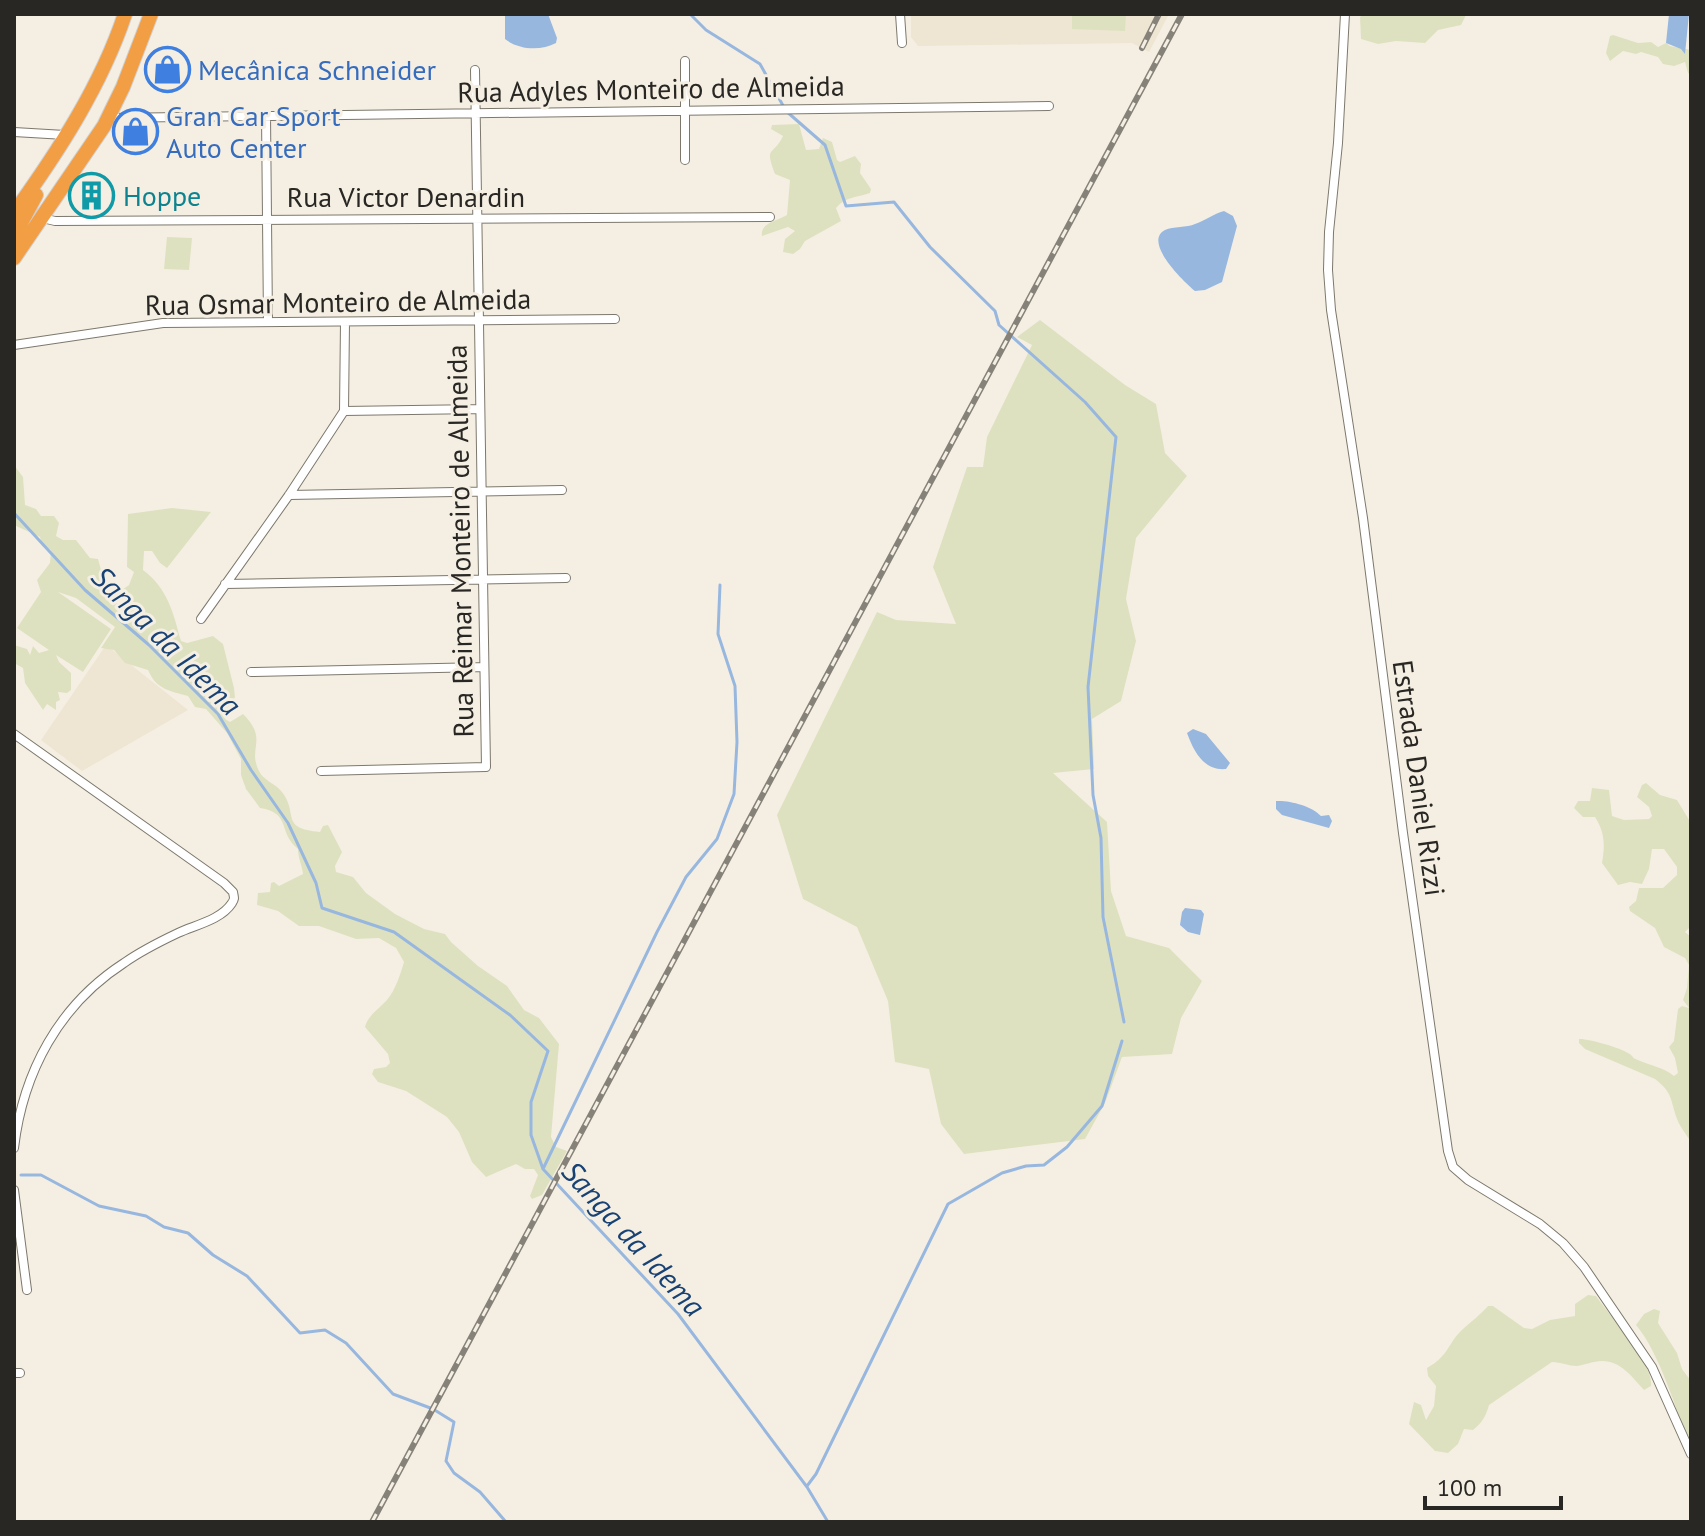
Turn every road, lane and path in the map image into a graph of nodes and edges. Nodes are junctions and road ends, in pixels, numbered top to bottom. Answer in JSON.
{"nodes":[{"id":1,"x":125,"y":14,"type":"edge"},
{"id":2,"x":151,"y":14,"type":"edge"},
{"id":3,"x":900,"y":14,"type":"edge"},
{"id":4,"x":1345,"y":14,"type":"edge"},
{"id":5,"x":902,"y":43,"type":"dead end"},
{"id":6,"x":685,"y":61,"type":"dead end"},
{"id":7,"x":475,"y":70,"type":"dead end"},
{"id":8,"x":1049,"y":106,"type":"dead end"},
{"id":9,"x":685,"y":111,"type":"junction"},
{"id":10,"x":475,"y":113,"type":"junction"},
{"id":11,"x":266,"y":115,"type":"junction"},
{"id":12,"x":108,"y":118,"type":"junction"},
{"id":13,"x":14,"y":132,"type":"edge"},
{"id":14,"x":65,"y":135,"type":"junction"},
{"id":15,"x":685,"y":160,"type":"dead end"},
{"id":16,"x":43,"y":173,"type":"junction"},
{"id":17,"x":14,"y":213,"type":"edge"},
{"id":18,"x":770,"y":217,"type":"dead end"},
{"id":19,"x":42,"y":218,"type":"junction"},
{"id":20,"x":477,"y":218,"type":"junction"},
{"id":21,"x":267,"y":220,"type":"junction"},
{"id":22,"x":14,"y":236,"type":"edge"},
{"id":23,"x":14,"y":258,"type":"edge"},
{"id":24,"x":615,"y":319,"type":"dead end"},
{"id":25,"x":479,"y":320,"type":"junction"},
{"id":26,"x":268,"y":322,"type":"junction"},
{"id":27,"x":345,"y":322,"type":"junction"},
{"id":28,"x":14,"y":345,"type":"edge"},
{"id":29,"x":480,"y":409,"type":"junction"},
{"id":30,"x":344,"y":411,"type":"junction"},
{"id":31,"x":562,"y":490,"type":"dead end"},
{"id":32,"x":481,"y":491,"type":"junction"},
{"id":33,"x":289,"y":495,"type":"junction"},
{"id":34,"x":566,"y":578,"type":"dead end"},
{"id":35,"x":483,"y":581,"type":"junction"},
{"id":36,"x":225,"y":584,"type":"junction"},
{"id":37,"x":201,"y":619,"type":"dead end"},
{"id":38,"x":484,"y":667,"type":"junction"},
{"id":39,"x":251,"y":672,"type":"dead end"},
{"id":40,"x":14,"y":734,"type":"edge"},
{"id":41,"x":321,"y":771,"type":"dead end"},
{"id":42,"x":14,"y":1148,"type":"edge"},
{"id":43,"x":14,"y":1190,"type":"edge"},
{"id":44,"x":27,"y":1290,"type":"dead end"},
{"id":45,"x":1691,"y":1454,"type":"edge"}],
"edges":[{"from":1,"to":14,"type":"highway"},
{"from":2,"to":12,"type":"highway"},
{"from":3,"to":5,"type":"street"},
{"from":4,"to":45,"type":"street","name":"Estrada Daniel Rizzi"},
{"from":6,"to":9,"type":"street"},
{"from":7,"to":10,"type":"street","name":"Rua Reimar Monteiro de Almeida"},
{"from":8,"to":9,"type":"street","name":"Rua Adyles Monteiro de Almeida"},
{"from":9,"to":10,"type":"street","name":"Rua Adyles Monteiro de Almeida"},
{"from":9,"to":15,"type":"street"},
{"from":10,"to":11,"type":"street","name":"Rua Adyles Monteiro de Almeida"},
{"from":10,"to":20,"type":"street","name":"Rua Reimar Monteiro de Almeida"},
{"from":11,"to":12,"type":"street","name":"Rua Adyles Monteiro de Almeida"},
{"from":11,"to":21,"type":"street"},
{"from":12,"to":19,"type":"highway"},
{"from":13,"to":14,"type":"street"},
{"from":14,"to":16,"type":"highway"},
{"from":16,"to":17,"type":"highway"},
{"from":16,"to":22,"type":"highway"},
{"from":18,"to":20,"type":"street","name":"Rua Victor Denardin"},
{"from":19,"to":21,"type":"street","name":"Rua Victor Denardin"},
{"from":19,"to":23,"type":"highway"},
{"from":20,"to":21,"type":"street","name":"Rua Victor Denardin"},
{"from":20,"to":25,"type":"street","name":"Rua Reimar Monteiro de Almeida"},
{"from":21,"to":26,"type":"street"},
{"from":24,"to":25,"type":"street","name":"Rua Osmar Monteiro de Almeida"},
{"from":25,"to":27,"type":"street","name":"Rua Osmar Monteiro de Almeida"},
{"from":25,"to":29,"type":"street","name":"Rua Reimar Monteiro de Almeida"},
{"from":26,"to":27,"type":"street","name":"Rua Osmar Monteiro de Almeida"},
{"from":26,"to":28,"type":"street","name":"Rua Osmar Monteiro de Almeida"},
{"from":27,"to":30,"type":"street"},
{"from":29,"to":30,"type":"street"},
{"from":29,"to":32,"type":"street","name":"Rua Reimar Monteiro de Almeida"},
{"from":30,"to":33,"type":"street"},
{"from":31,"to":32,"type":"street"},
{"from":32,"to":33,"type":"street"},
{"from":32,"to":35,"type":"street","name":"Rua Reimar Monteiro de Almeida"},
{"from":33,"to":36,"type":"street"},
{"from":34,"to":35,"type":"street"},
{"from":35,"to":36,"type":"street"},
{"from":35,"to":38,"type":"street","name":"Rua Reimar Monteiro de Almeida"},
{"from":36,"to":37,"type":"street"},
{"from":38,"to":39,"type":"street"},
{"from":38,"to":41,"type":"street","name":"Rua Reimar Monteiro de Almeida"},
{"from":40,"to":42,"type":"street"},
{"from":43,"to":44,"type":"street"}]}
